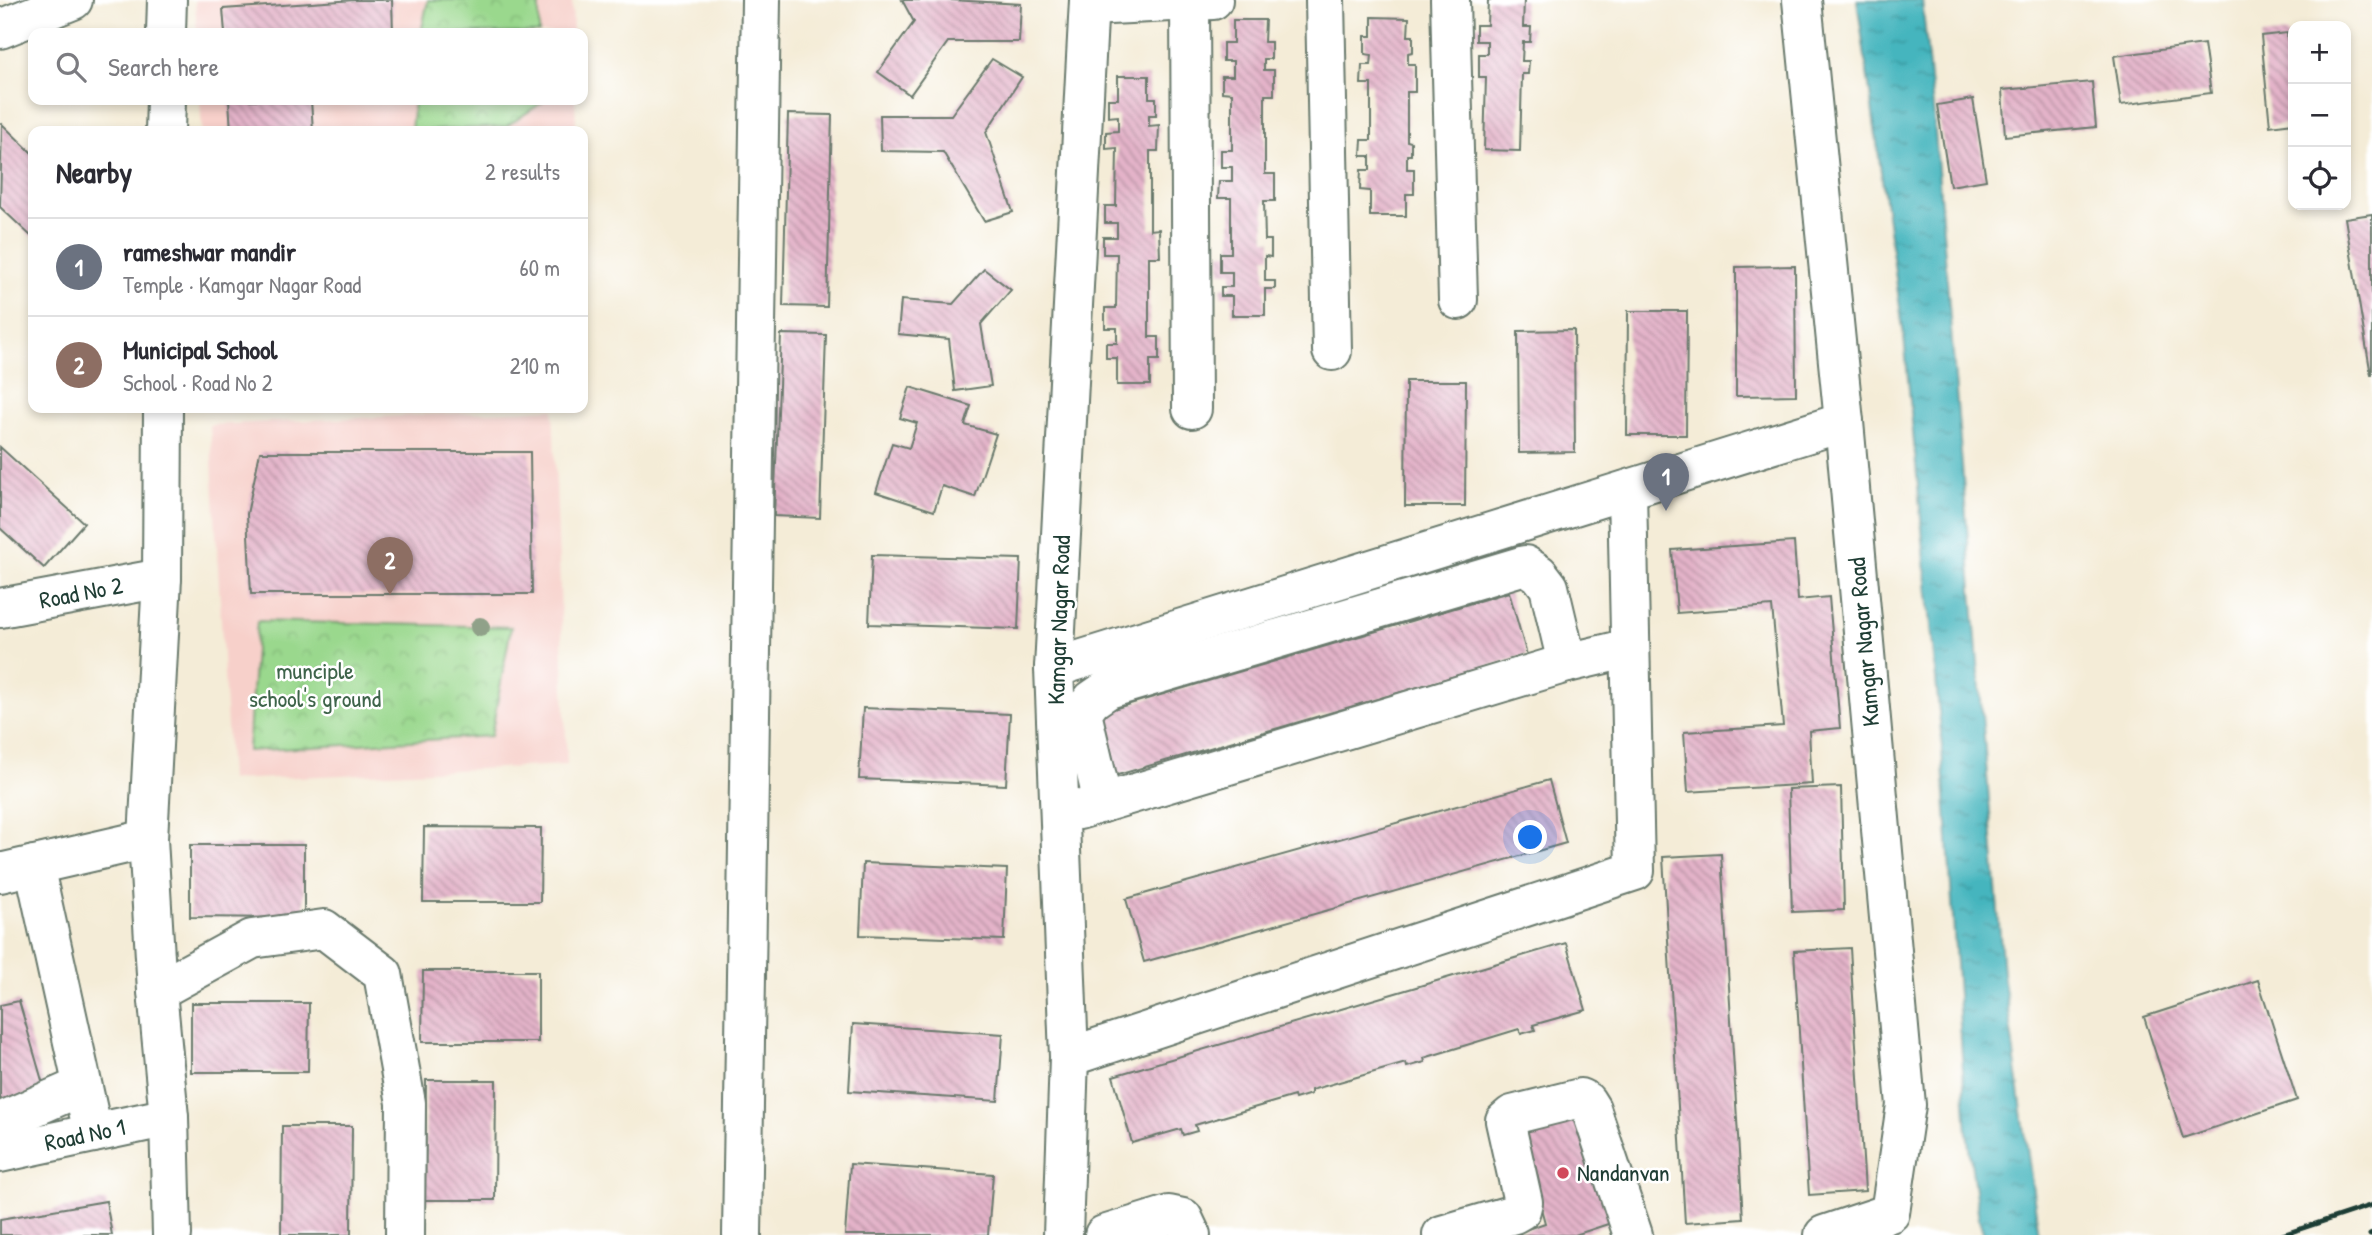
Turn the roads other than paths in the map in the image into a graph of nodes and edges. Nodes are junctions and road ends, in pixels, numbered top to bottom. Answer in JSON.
{"nodes":[{"id":1,"x":73,"y":0,"type":"edge"},
{"id":2,"x":167,"y":0,"type":"edge"},
{"id":3,"x":761,"y":0,"type":"edge"},
{"id":4,"x":1198,"y":0,"type":"edge"},
{"id":5,"x":1325,"y":0,"type":"edge"},
{"id":6,"x":1450,"y":0,"type":"edge"},
{"id":7,"x":1802,"y":0,"type":"edge"},
{"id":8,"x":1089,"y":3,"type":"edge"},
{"id":9,"x":166,"y":28,"type":"edge"},
{"id":10,"x":0,"y":29,"type":"edge"},
{"id":11,"x":166,"y":105,"type":"edge"},
{"id":12,"x":165,"y":126,"type":"edge"},
{"id":13,"x":1458,"y":300,"type":"dead end"},
{"id":14,"x":1332,"y":351,"type":"dead end"},
{"id":15,"x":1192,"y":410,"type":"dead end"},
{"id":16,"x":163,"y":413,"type":"edge"},
{"id":17,"x":1844,"y":422,"type":"junction"},
{"id":18,"x":1627,"y":490,"type":"junction"},
{"id":19,"x":162,"y":578,"type":"junction"},
{"id":20,"x":0,"y":608,"type":"edge"},
{"id":21,"x":1630,"y":648,"type":"junction"},
{"id":22,"x":1567,"y":663,"type":"junction"},
{"id":23,"x":1054,"y":668,"type":"junction"},
{"id":24,"x":1104,"y":803,"type":"junction"},
{"id":25,"x":1060,"y":816,"type":"junction"},
{"id":26,"x":148,"y":839,"type":"junction"},
{"id":27,"x":17,"y":869,"type":"edge"},
{"id":28,"x":157,"y":991,"type":"junction"},
{"id":29,"x":1069,"y":1058,"type":"junction"},
{"id":30,"x":82,"y":1086,"type":"junction"},
{"id":31,"x":169,"y":1117,"type":"junction"},
{"id":32,"x":0,"y":1122,"type":"edge"},
{"id":33,"x":93,"y":1133,"type":"junction"},
{"id":34,"x":0,"y":1153,"type":"edge"},
{"id":35,"x":1624,"y":1233,"type":"edge"},
{"id":36,"x":172,"y":1235,"type":"edge"},
{"id":37,"x":405,"y":1235,"type":"edge"},
{"id":38,"x":742,"y":1235,"type":"edge"},
{"id":39,"x":1063,"y":1235,"type":"edge"},
{"id":40,"x":1104,"y":1235,"type":"edge"},
{"id":41,"x":1191,"y":1235,"type":"edge"},
{"id":42,"x":1442,"y":1235,"type":"edge"},
{"id":43,"x":1824,"y":1235,"type":"edge"}],
"edges":[{"from":1,"to":10,"type":"street"},
{"from":2,"to":9,"type":"street"},
{"from":3,"to":38,"type":"street"},
{"from":4,"to":8,"type":"street","name":"Kamgar Nagar Road"},
{"from":4,"to":15,"type":"street"},
{"from":5,"to":14,"type":"street"},
{"from":6,"to":13,"type":"street"},
{"from":7,"to":17,"type":"street","name":"Kamgar Nagar Road"},
{"from":8,"to":23,"type":"street","name":"Kamgar Nagar Road"},
{"from":11,"to":12,"type":"street"},
{"from":16,"to":19,"type":"street"},
{"from":17,"to":18,"type":"street"},
{"from":17,"to":43,"type":"street","name":"Kamgar Nagar Road"},
{"from":18,"to":21,"type":"street"},
{"from":18,"to":23,"type":"street"},
{"from":19,"to":20,"type":"street","name":"Road No 2"},
{"from":19,"to":26,"type":"street"},
{"from":21,"to":22,"type":"street"},
{"from":21,"to":29,"type":"street"},
{"from":22,"to":24,"type":"street"},
{"from":22,"to":24,"type":"street"},
{"from":23,"to":25,"type":"street","name":"Kamgar Nagar Road"},
{"from":24,"to":25,"type":"street"},
{"from":25,"to":29,"type":"street","name":"Kamgar Nagar Road"},
{"from":26,"to":27,"type":"street"},
{"from":26,"to":28,"type":"street"},
{"from":27,"to":30,"type":"street"},
{"from":28,"to":31,"type":"street"},
{"from":28,"to":37,"type":"street"},
{"from":29,"to":39,"type":"street","name":"Kamgar Nagar Road"},
{"from":30,"to":32,"type":"street"},
{"from":30,"to":33,"type":"street"},
{"from":31,"to":33,"type":"street","name":"Road No 1"},
{"from":31,"to":36,"type":"street"},
{"from":33,"to":34,"type":"street","name":"Road No 1"},
{"from":35,"to":42,"type":"street"},
{"from":40,"to":41,"type":"street"}]}
